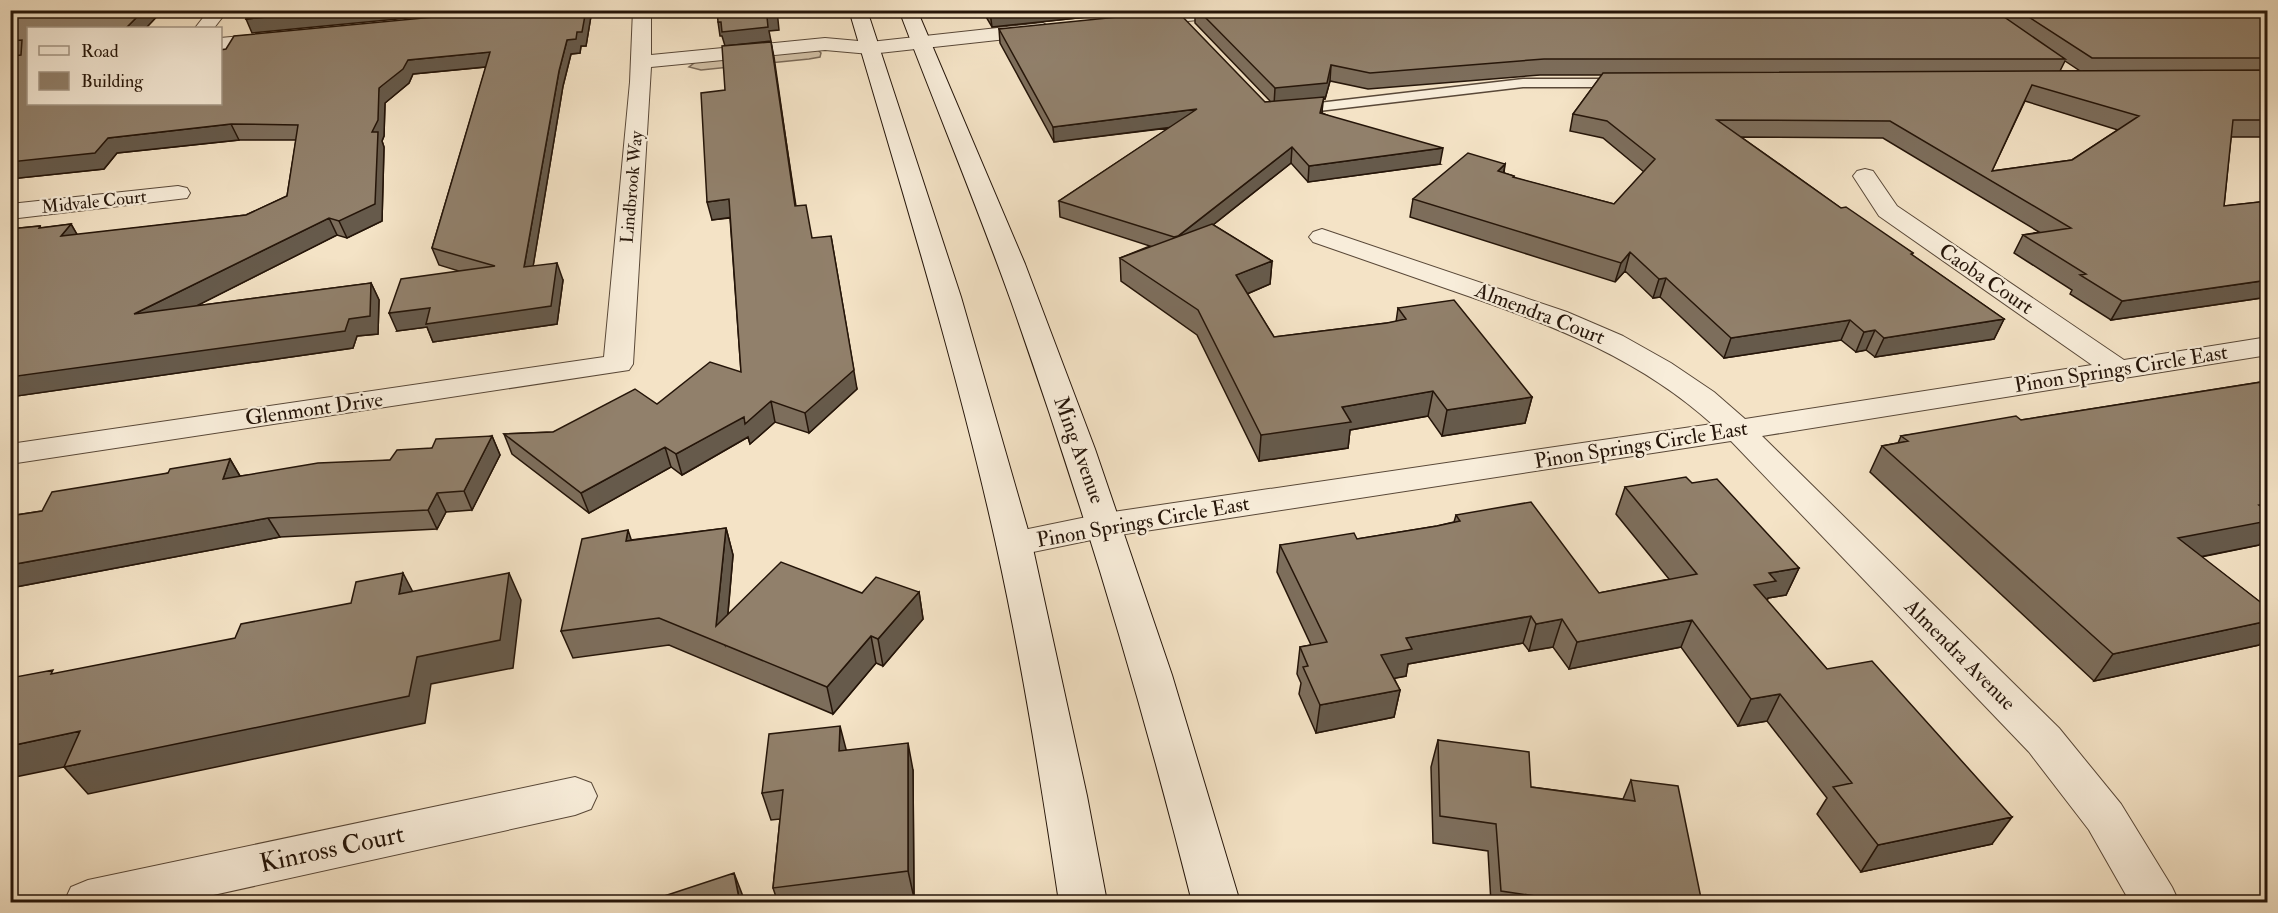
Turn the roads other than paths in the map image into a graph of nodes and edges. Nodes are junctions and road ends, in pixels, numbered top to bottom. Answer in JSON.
{"nodes":[{"id":1,"x":219,"y":10,"type":"edge"},
{"id":2,"x":642,"y":10,"type":"edge"},
{"id":3,"x":858,"y":10,"type":"edge"},
{"id":4,"x":908,"y":10,"type":"edge"},
{"id":5,"x":1239,"y":10,"type":"edge"},
{"id":6,"x":1178,"y":16,"type":"junction"},
{"id":7,"x":1114,"y":22,"type":"edge"},
{"id":8,"x":205,"y":27,"type":"edge"},
{"id":9,"x":1057,"y":28,"type":"edge"},
{"id":10,"x":1193,"y":32,"type":"edge"},
{"id":11,"x":292,"y":38,"type":"edge"},
{"id":12,"x":920,"y":41,"type":"junction"},
{"id":13,"x":222,"y":44,"type":"edge"},
{"id":14,"x":870,"y":48,"type":"junction"},
{"id":15,"x":830,"y":64,"type":"dead end"},
{"id":16,"x":648,"y":75,"type":"junction"},
{"id":17,"x":1642,"y":83,"type":"edge"},
{"id":18,"x":1281,"y":111,"type":"edge"},
{"id":19,"x":1865,"y":176,"type":"dead end"},
{"id":20,"x":178,"y":193,"type":"dead end"},
{"id":21,"x":10,"y":212,"type":"edge"},
{"id":22,"x":1322,"y":237,"type":"dead end"},
{"id":23,"x":2268,"y":346,"type":"edge"},
{"id":24,"x":618,"y":364,"type":"joint"},
{"id":25,"x":2119,"y":370,"type":"junction"},
{"id":26,"x":1738,"y":430,"type":"junction"},
{"id":27,"x":10,"y":454,"type":"edge"},
{"id":28,"x":1106,"y":525,"type":"junction"},
{"id":29,"x":1014,"y":544,"type":"junction"},
{"id":30,"x":575,"y":796,"type":"dead end"},
{"id":31,"x":88,"y":903,"type":"edge"},
{"id":32,"x":1083,"y":903,"type":"edge"},
{"id":33,"x":1216,"y":903,"type":"edge"},
{"id":34,"x":2155,"y":903,"type":"edge"}],
"edges":[{"from":1,"to":8,"type":"street"},
{"from":2,"to":16,"type":"street","name":"Lindbrook Way"},
{"from":3,"to":14,"type":"street"},
{"from":4,"to":12,"type":"street","name":"Ming Avenue"},
{"from":5,"to":6,"type":"street"},
{"from":6,"to":7,"type":"street"},
{"from":6,"to":10,"type":"lane"},
{"from":9,"to":12,"type":"street"},
{"from":11,"to":13,"type":"street"},
{"from":12,"to":14,"type":"street"},
{"from":12,"to":28,"type":"street","name":"Ming Avenue"},
{"from":14,"to":15,"type":"street"},
{"from":14,"to":16,"type":"street"},
{"from":14,"to":29,"type":"street"},
{"from":16,"to":24,"type":"street","name":"Lindbrook Way"},
{"from":17,"to":18,"type":"lane"},
{"from":19,"to":25,"type":"street","name":"Caoba Court"},
{"from":20,"to":21,"type":"street","name":"Midvale Court"},
{"from":22,"to":26,"type":"street","name":"Almendra Court"},
{"from":23,"to":25,"type":"street","name":"Pinon Springs Circle East"},
{"from":24,"to":27,"type":"street","name":"Glenmont Drive"},
{"from":25,"to":26,"type":"street","name":"Pinon Springs Circle East"},
{"from":26,"to":28,"type":"street","name":"Pinon Springs Circle East"},
{"from":26,"to":34,"type":"street","name":"Almendra Avenue"},
{"from":28,"to":29,"type":"street","name":"Pinon Springs Circle East"},
{"from":28,"to":33,"type":"street","name":"Ming Avenue"},
{"from":29,"to":32,"type":"street"},
{"from":30,"to":31,"type":"street","name":"Kinross Court"}]}
